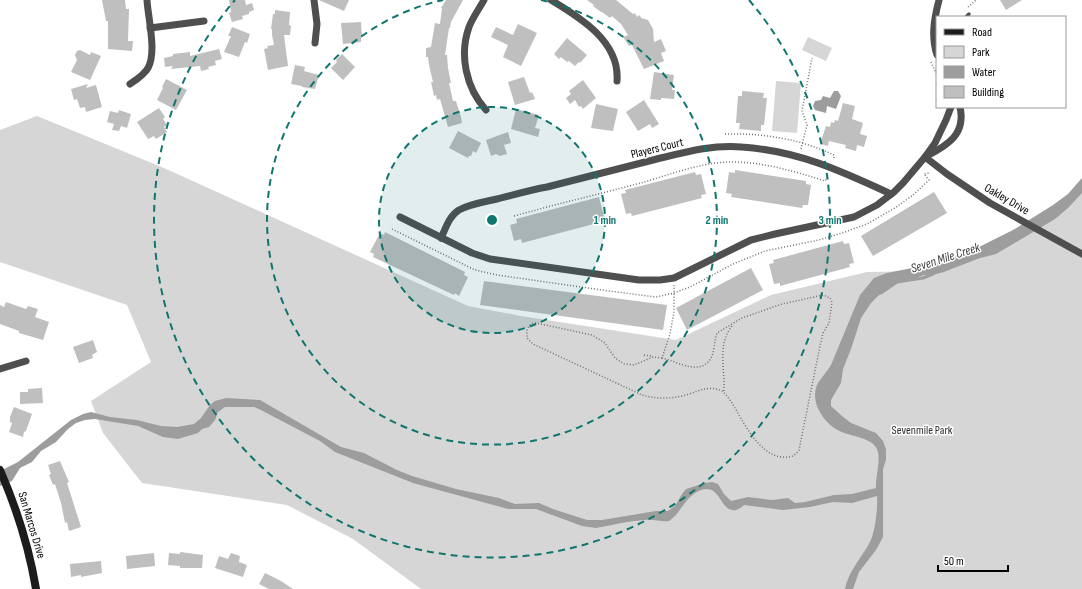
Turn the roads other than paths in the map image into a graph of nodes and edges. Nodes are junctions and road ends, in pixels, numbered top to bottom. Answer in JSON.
{"nodes":[{"id":1,"x":147,"y":0,"type":"edge"},
{"id":2,"x":314,"y":0,"type":"edge"},
{"id":3,"x":484,"y":0,"type":"edge"},
{"id":4,"x":551,"y":0,"type":"edge"},
{"id":5,"x":939,"y":0,"type":"edge"},
{"id":6,"x":204,"y":22,"type":"dead end"},
{"id":7,"x":150,"y":28,"type":"junction"},
{"id":8,"x":935,"y":42,"type":"edge"},
{"id":9,"x":316,"y":43,"type":"dead end"},
{"id":10,"x":617,"y":81,"type":"dead end"},
{"id":11,"x":130,"y":84,"type":"dead end"},
{"id":12,"x":951,"y":108,"type":"edge"},
{"id":13,"x":960,"y":108,"type":"edge"},
{"id":14,"x":486,"y":110,"type":"dead end"},
{"id":15,"x":925,"y":157,"type":"junction"},
{"id":16,"x":891,"y":194,"type":"junction"},
{"id":17,"x":400,"y":217,"type":"dead end"},
{"id":18,"x":441,"y":238,"type":"junction"},
{"id":19,"x":1082,"y":254,"type":"edge"},
{"id":20,"x":26,"y":361,"type":"dead end"},
{"id":21,"x":0,"y":369,"type":"edge"},
{"id":22,"x":0,"y":470,"type":"edge"},
{"id":23,"x":36,"y":589,"type":"edge"}],
"edges":[{"from":1,"to":7,"type":"street"},
{"from":2,"to":9,"type":"street"},
{"from":3,"to":14,"type":"street"},
{"from":4,"to":10,"type":"street"},
{"from":5,"to":8,"type":"street"},
{"from":6,"to":7,"type":"street"},
{"from":7,"to":11,"type":"street"},
{"from":12,"to":15,"type":"street"},
{"from":13,"to":15,"type":"street"},
{"from":15,"to":16,"type":"street"},
{"from":15,"to":19,"type":"street","name":"Oakley Drive"},
{"from":16,"to":18,"type":"street"},
{"from":16,"to":18,"type":"street","name":"Players Court"},
{"from":17,"to":18,"type":"street"},
{"from":20,"to":21,"type":"street"},
{"from":22,"to":23,"type":"street","name":"San Marcos Drive"}]}
